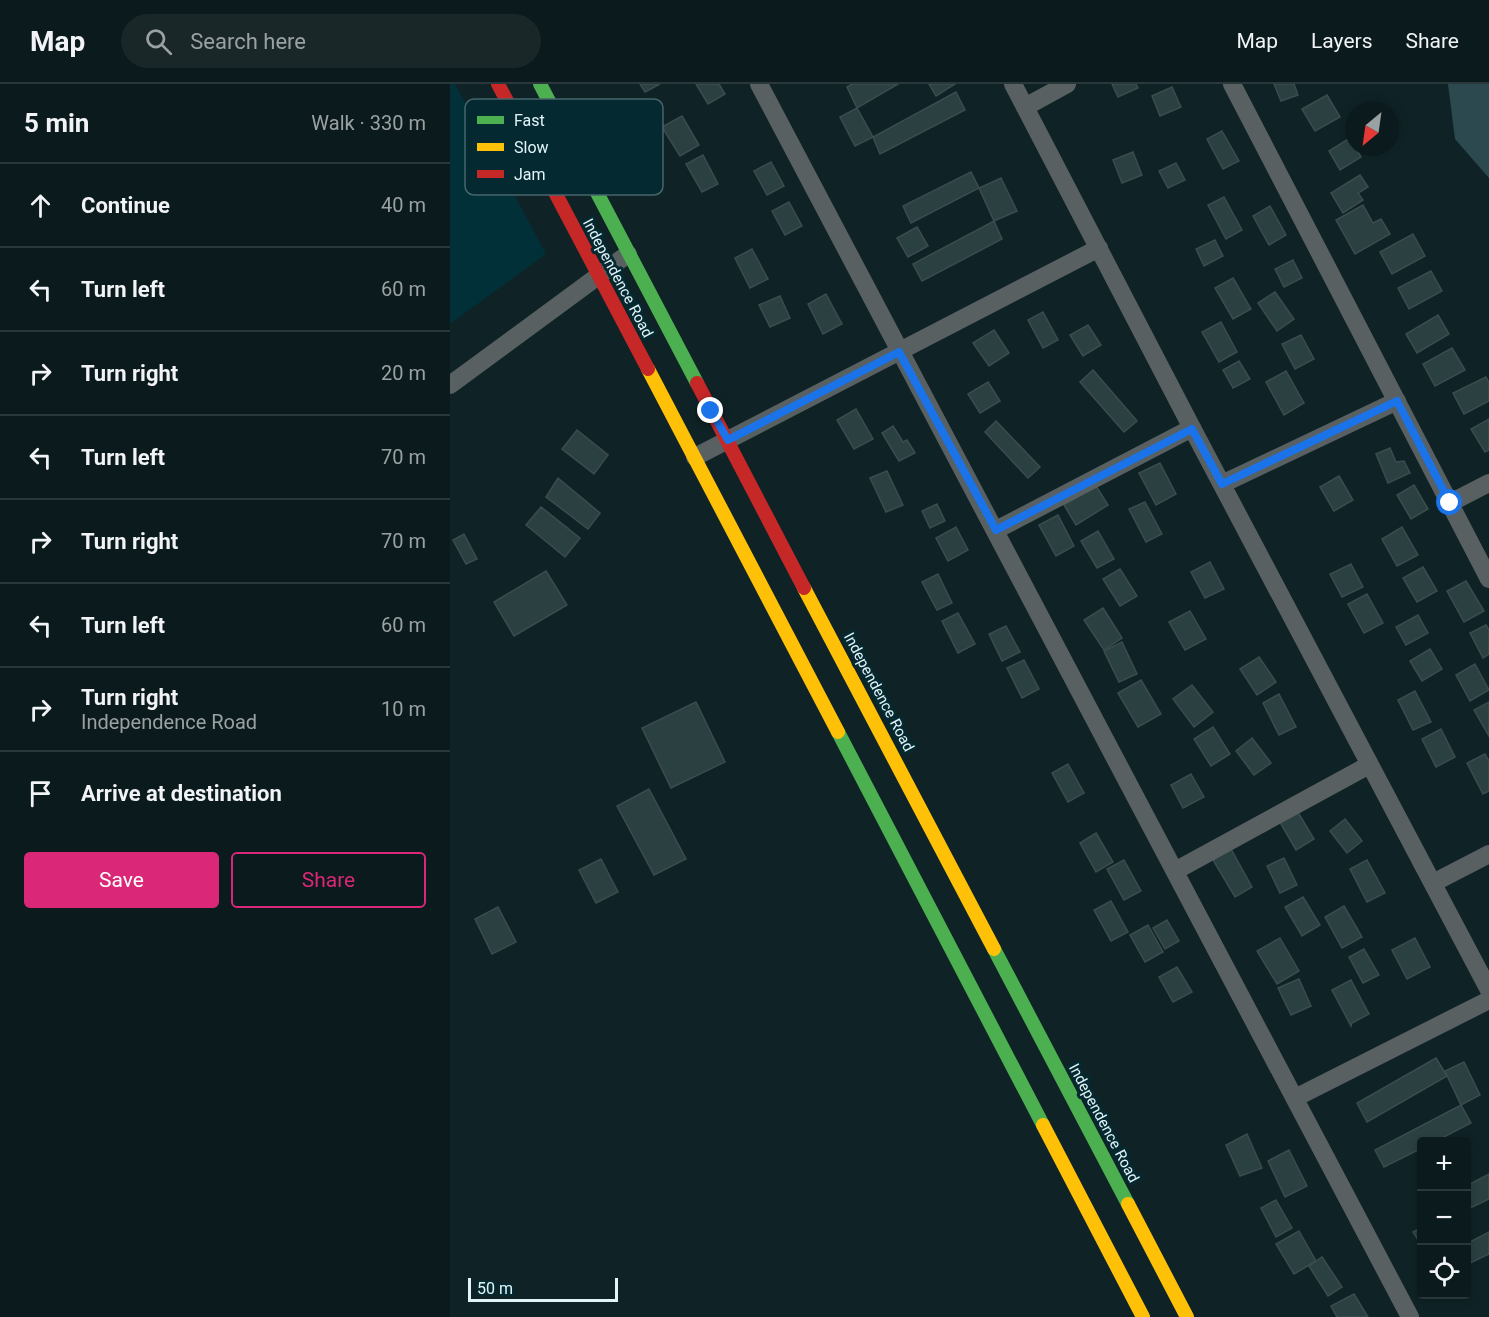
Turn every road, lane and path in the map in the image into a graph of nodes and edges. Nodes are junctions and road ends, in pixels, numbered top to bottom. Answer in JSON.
{"nodes":[{"id":1,"x":498,"y":84,"type":"edge"},
{"id":2,"x":540,"y":84,"type":"edge"},
{"id":3,"x":759,"y":84,"type":"edge"},
{"id":4,"x":1013,"y":84,"type":"edge"},
{"id":5,"x":1067,"y":84,"type":"edge"},
{"id":6,"x":1233,"y":84,"type":"edge"},
{"id":7,"x":506,"y":99,"type":"edge"},
{"id":8,"x":548,"y":99,"type":"edge"},
{"id":9,"x":1025,"y":107,"type":"junction"},
{"id":10,"x":556,"y":195,"type":"edge"},
{"id":11,"x":597,"y":195,"type":"edge"},
{"id":12,"x":1099,"y":248,"type":"junction"},
{"id":13,"x":628,"y":254,"type":"junction"},
{"id":14,"x":598,"y":275,"type":"junction"},
{"id":15,"x":899,"y":352,"type":"junction"},
{"id":16,"x":450,"y":385,"type":"edge"},
{"id":17,"x":1397,"y":401,"type":"junction"},
{"id":18,"x":1192,"y":429,"type":"junction"},
{"id":19,"x":728,"y":440,"type":"junction"},
{"id":20,"x":695,"y":457,"type":"junction"},
{"id":21,"x":1489,"y":483,"type":"edge"},
{"id":22,"x":1222,"y":484,"type":"junction"},
{"id":23,"x":1450,"y":503,"type":"junction"},
{"id":24,"x":996,"y":530,"type":"junction"},
{"id":25,"x":1489,"y":579,"type":"edge"},
{"id":26,"x":859,"y":691,"type":"junction"},
{"id":27,"x":834,"y":703,"type":"junction"},
{"id":28,"x":1370,"y":765,"type":"junction"},
{"id":29,"x":1489,"y":854,"type":"edge"},
{"id":30,"x":1175,"y":871,"type":"junction"},
{"id":31,"x":1433,"y":883,"type":"junction"},
{"id":32,"x":1489,"y":990,"type":"edge"},
{"id":33,"x":1489,"y":1000,"type":"edge"},
{"id":34,"x":1295,"y":1098,"type":"junction"},
{"id":35,"x":1143,"y":1317,"type":"edge"},
{"id":36,"x":1187,"y":1317,"type":"edge"},
{"id":37,"x":1410,"y":1317,"type":"edge"}],
"edges":[{"from":1,"to":7,"type":"main road","name":"Independence Road"},
{"from":2,"to":8,"type":"main road","name":"Independence Road"},
{"from":3,"to":15,"type":"street"},
{"from":4,"to":9,"type":"street"},
{"from":5,"to":9,"type":"street"},
{"from":6,"to":17,"type":"street"},
{"from":9,"to":12,"type":"street"},
{"from":10,"to":14,"type":"main road","name":"Independence Road"},
{"from":11,"to":13,"type":"main road","name":"Independence Road"},
{"from":12,"to":15,"type":"street"},
{"from":12,"to":18,"type":"street"},
{"from":13,"to":14,"type":"street"},
{"from":13,"to":19,"type":"main road","name":"Independence Road"},
{"from":14,"to":16,"type":"street"},
{"from":14,"to":20,"type":"main road","name":"Independence Road"},
{"from":15,"to":19,"type":"street"},
{"from":15,"to":24,"type":"street"},
{"from":17,"to":22,"type":"street"},
{"from":17,"to":23,"type":"street"},
{"from":18,"to":22,"type":"street"},
{"from":18,"to":24,"type":"street"},
{"from":19,"to":20,"type":"street"},
{"from":19,"to":26,"type":"main road","name":"Independence Road"},
{"from":20,"to":27,"type":"main road","name":"Independence Road"},
{"from":21,"to":23,"type":"street"},
{"from":22,"to":28,"type":"street"},
{"from":23,"to":25,"type":"street"},
{"from":24,"to":30,"type":"street"},
{"from":26,"to":27,"type":"main road"},
{"from":26,"to":36,"type":"main road","name":"Independence Road"},
{"from":27,"to":35,"type":"main road","name":"Independence Road"},
{"from":28,"to":30,"type":"street"},
{"from":28,"to":31,"type":"street"},
{"from":29,"to":31,"type":"street"},
{"from":30,"to":34,"type":"street"},
{"from":31,"to":32,"type":"street"},
{"from":33,"to":34,"type":"street"},
{"from":34,"to":37,"type":"street"}]}
